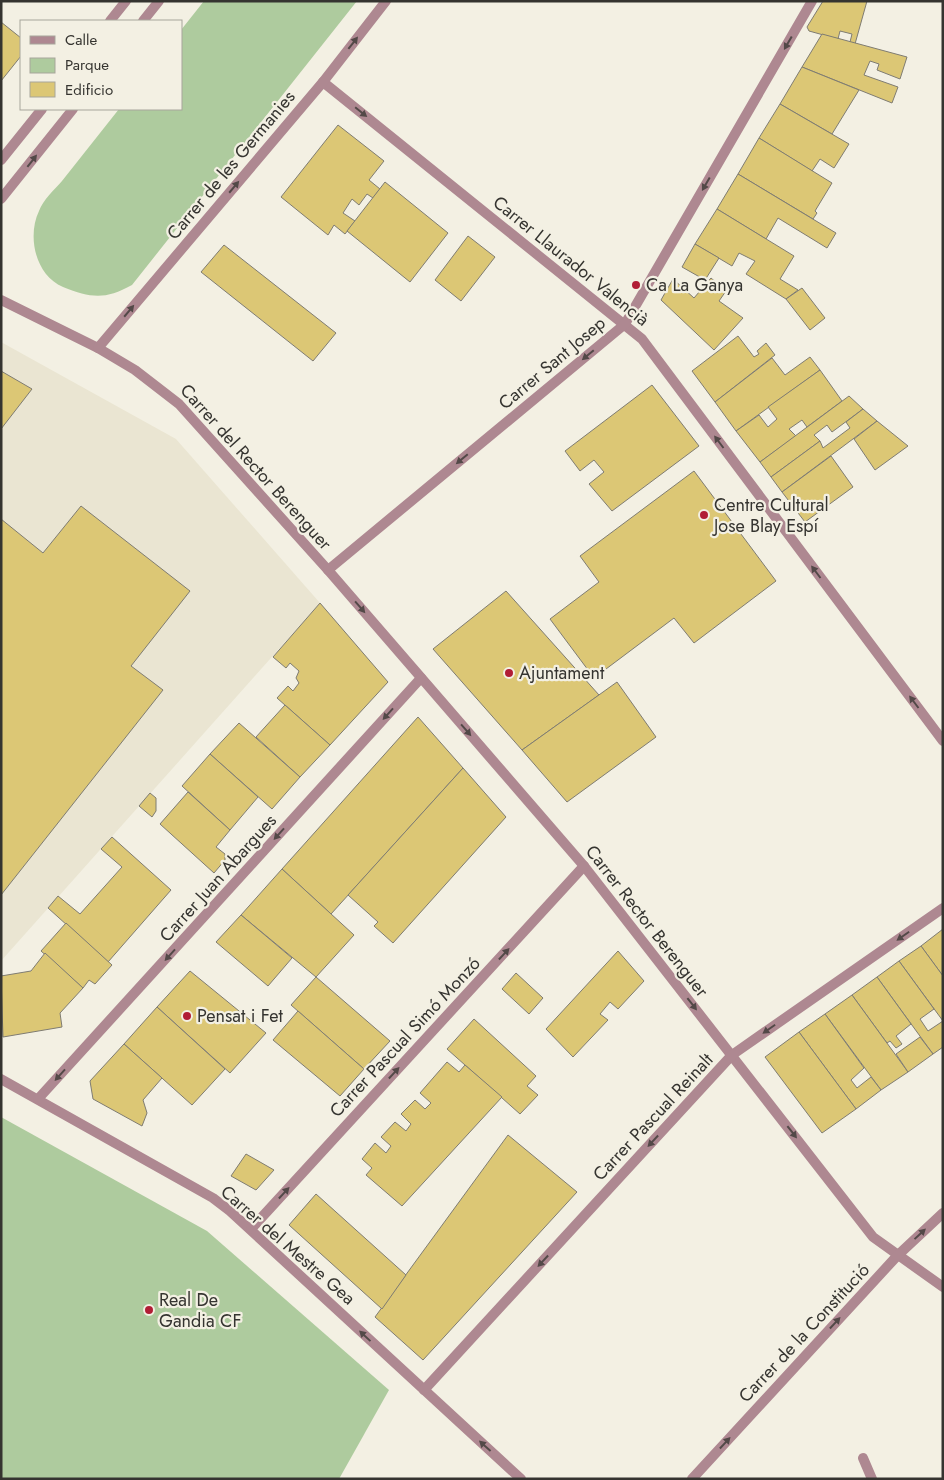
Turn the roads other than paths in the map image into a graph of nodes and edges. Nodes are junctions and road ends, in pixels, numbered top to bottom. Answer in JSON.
{"nodes":[{"id":1,"x":126,"y":1,"type":"edge"},
{"id":2,"x":159,"y":1,"type":"edge"},
{"id":3,"x":386,"y":1,"type":"edge"},
{"id":4,"x":812,"y":1,"type":"edge"},
{"id":5,"x":111,"y":20,"type":"edge"},
{"id":6,"x":144,"y":20,"type":"edge"},
{"id":7,"x":323,"y":82,"type":"junction"},
{"id":8,"x":41,"y":110,"type":"edge"},
{"id":9,"x":72,"y":110,"type":"edge"},
{"id":10,"x":1,"y":160,"type":"edge"},
{"id":11,"x":1,"y":199,"type":"edge"},
{"id":12,"x":1,"y":300,"type":"edge"},
{"id":13,"x":625,"y":324,"type":"junction"},
{"id":14,"x":98,"y":348,"type":"junction"},
{"id":15,"x":328,"y":570,"type":"junction"},
{"id":16,"x":421,"y":678,"type":"junction"},
{"id":17,"x":943,"y":741,"type":"edge"},
{"id":18,"x":584,"y":866,"type":"junction"},
{"id":19,"x":943,"y":908,"type":"edge"},
{"id":20,"x":732,"y":1054,"type":"junction"},
{"id":21,"x":1,"y":1079,"type":"edge"},
{"id":22,"x":38,"y":1099,"type":"junction"},
{"id":23,"x":943,"y":1213,"type":"edge"},
{"id":24,"x":250,"y":1229,"type":"junction"},
{"id":25,"x":897,"y":1256,"type":"junction"},
{"id":26,"x":943,"y":1287,"type":"edge"},
{"id":27,"x":424,"y":1390,"type":"junction"},
{"id":28,"x":864,"y":1458,"type":"dead end"},
{"id":29,"x":521,"y":1479,"type":"edge"},
{"id":30,"x":692,"y":1479,"type":"edge"},
{"id":31,"x":872,"y":1479,"type":"edge"}],
"edges":[{"from":1,"to":5,"type":"street"},
{"from":2,"to":6,"type":"street"},
{"from":7,"to":3,"type":"street","name":"Carrer de les Germanies","one_way":true},
{"from":4,"to":13,"type":"street","name":"Carrer Sant Josep","one_way":true},
{"from":7,"to":13,"type":"street","name":"Carrer Llaurador Valencià","one_way":true},
{"from":14,"to":7,"type":"street","name":"Carrer de les Germanies","one_way":true},
{"from":8,"to":10,"type":"street"},
{"from":11,"to":9,"type":"street","one_way":true},
{"from":12,"to":14,"type":"street","name":"Carrer del Rector Berenguer"},
{"from":13,"to":15,"type":"street","name":"Carrer Sant Josep","one_way":true},
{"from":17,"to":13,"type":"street","name":"Carrer Llaurador Valencià","one_way":true},
{"from":14,"to":15,"type":"street","name":"Carrer del Rector Berenguer"},
{"from":15,"to":16,"type":"street","name":"Carrer Rector Berenguer","one_way":true},
{"from":16,"to":18,"type":"street","name":"Carrer Rector Berenguer","one_way":true},
{"from":16,"to":22,"type":"street","name":"Carrer Juan Abargues","one_way":true},
{"from":18,"to":20,"type":"street","name":"Carrer Rector Berenguer","one_way":true},
{"from":24,"to":18,"type":"street","name":"Carrer Pascual Simó Monzó","one_way":true},
{"from":19,"to":20,"type":"street","name":"Carrer Pascual Reinalt","one_way":true},
{"from":20,"to":25,"type":"street","name":"Carrer Rector Berenguer","one_way":true},
{"from":20,"to":27,"type":"street","name":"Carrer Pascual Reinalt","one_way":true},
{"from":21,"to":22,"type":"street","name":"Carrer del Mestre Gea"},
{"from":22,"to":24,"type":"street","name":"Carrer del Mestre Gea"},
{"from":25,"to":23,"type":"street","name":"Carrer de la Constitució","one_way":true},
{"from":27,"to":24,"type":"street","name":"Carrer del Mestre Gea","one_way":true},
{"from":25,"to":26,"type":"street","name":"Carrer Rector Berenguer"},
{"from":30,"to":25,"type":"street","name":"Carrer de la Constitució","one_way":true},
{"from":29,"to":27,"type":"street","name":"Carrer del Mestre Gea","one_way":true},
{"from":28,"to":31,"type":"street"}]}
